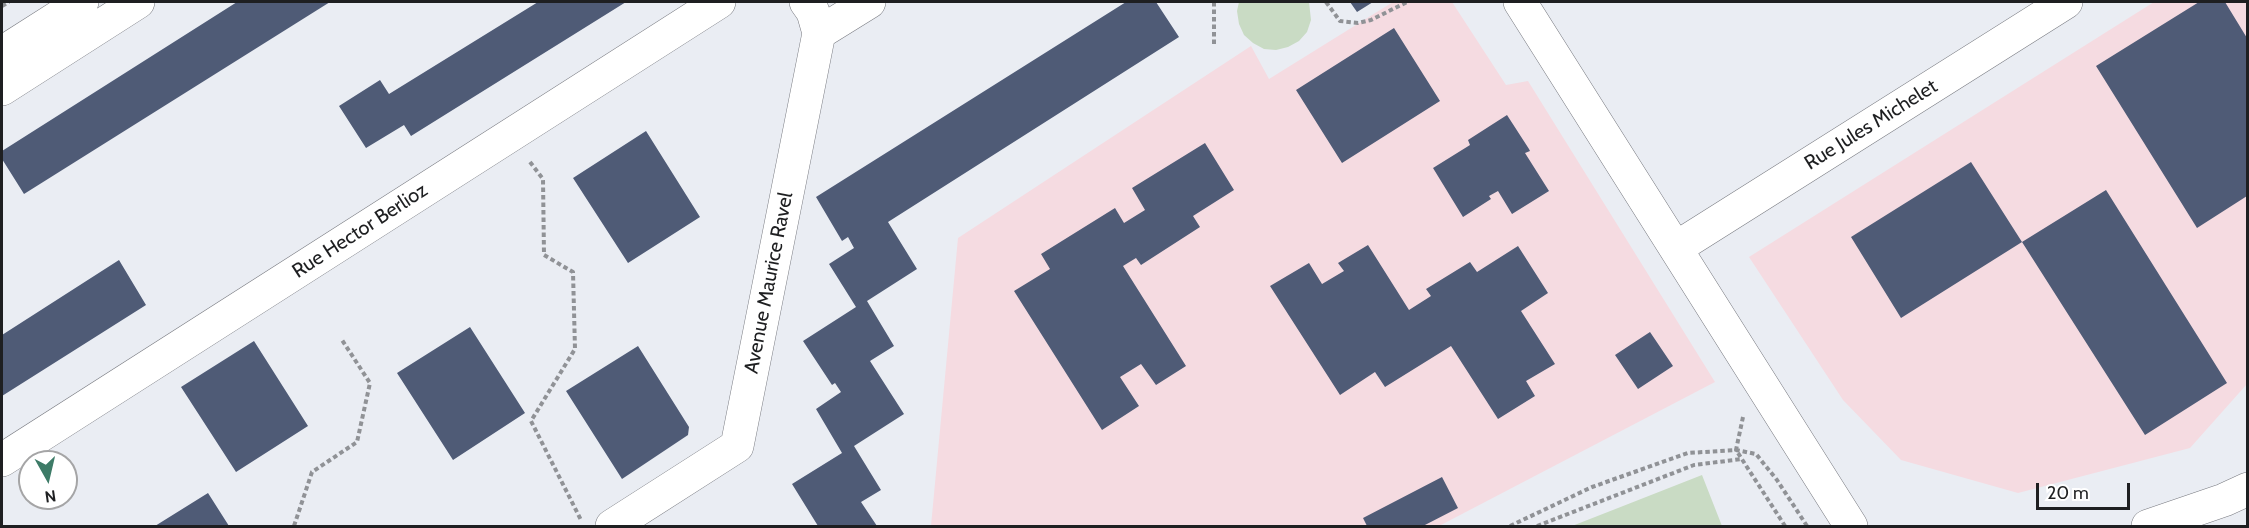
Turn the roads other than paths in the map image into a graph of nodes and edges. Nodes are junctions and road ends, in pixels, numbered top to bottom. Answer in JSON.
{"nodes":[{"id":1,"x":82,"y":2,"type":"edge"},
{"id":2,"x":138,"y":2,"type":"edge"},
{"id":3,"x":719,"y":2,"type":"edge"},
{"id":4,"x":806,"y":2,"type":"edge"},
{"id":5,"x":869,"y":2,"type":"edge"},
{"id":6,"x":1520,"y":2,"type":"edge"},
{"id":7,"x":2066,"y":2,"type":"edge"},
{"id":8,"x":819,"y":33,"type":"junction"},
{"id":9,"x":2,"y":53,"type":"edge"},
{"id":10,"x":2,"y":89,"type":"edge"},
{"id":11,"x":1676,"y":248,"type":"junction"},
{"id":12,"x":2,"y":460,"type":"edge"},
{"id":13,"x":2247,"y":489,"type":"edge"},
{"id":14,"x":612,"y":526,"type":"edge"},
{"id":15,"x":1851,"y":526,"type":"edge"},
{"id":16,"x":2148,"y":526,"type":"edge"}],
"edges":[{"from":1,"to":9,"type":"street"},
{"from":2,"to":10,"type":"street"},
{"from":3,"to":12,"type":"street","name":"Rue Hector Berlioz"},
{"from":4,"to":8,"type":"street"},
{"from":5,"to":8,"type":"street"},
{"from":6,"to":11,"type":"street"},
{"from":7,"to":11,"type":"street","name":"Rue Jules Michelet"},
{"from":8,"to":14,"type":"street","name":"Avenue Maurice Ravel"},
{"from":11,"to":15,"type":"street"},
{"from":13,"to":16,"type":"street"}]}
